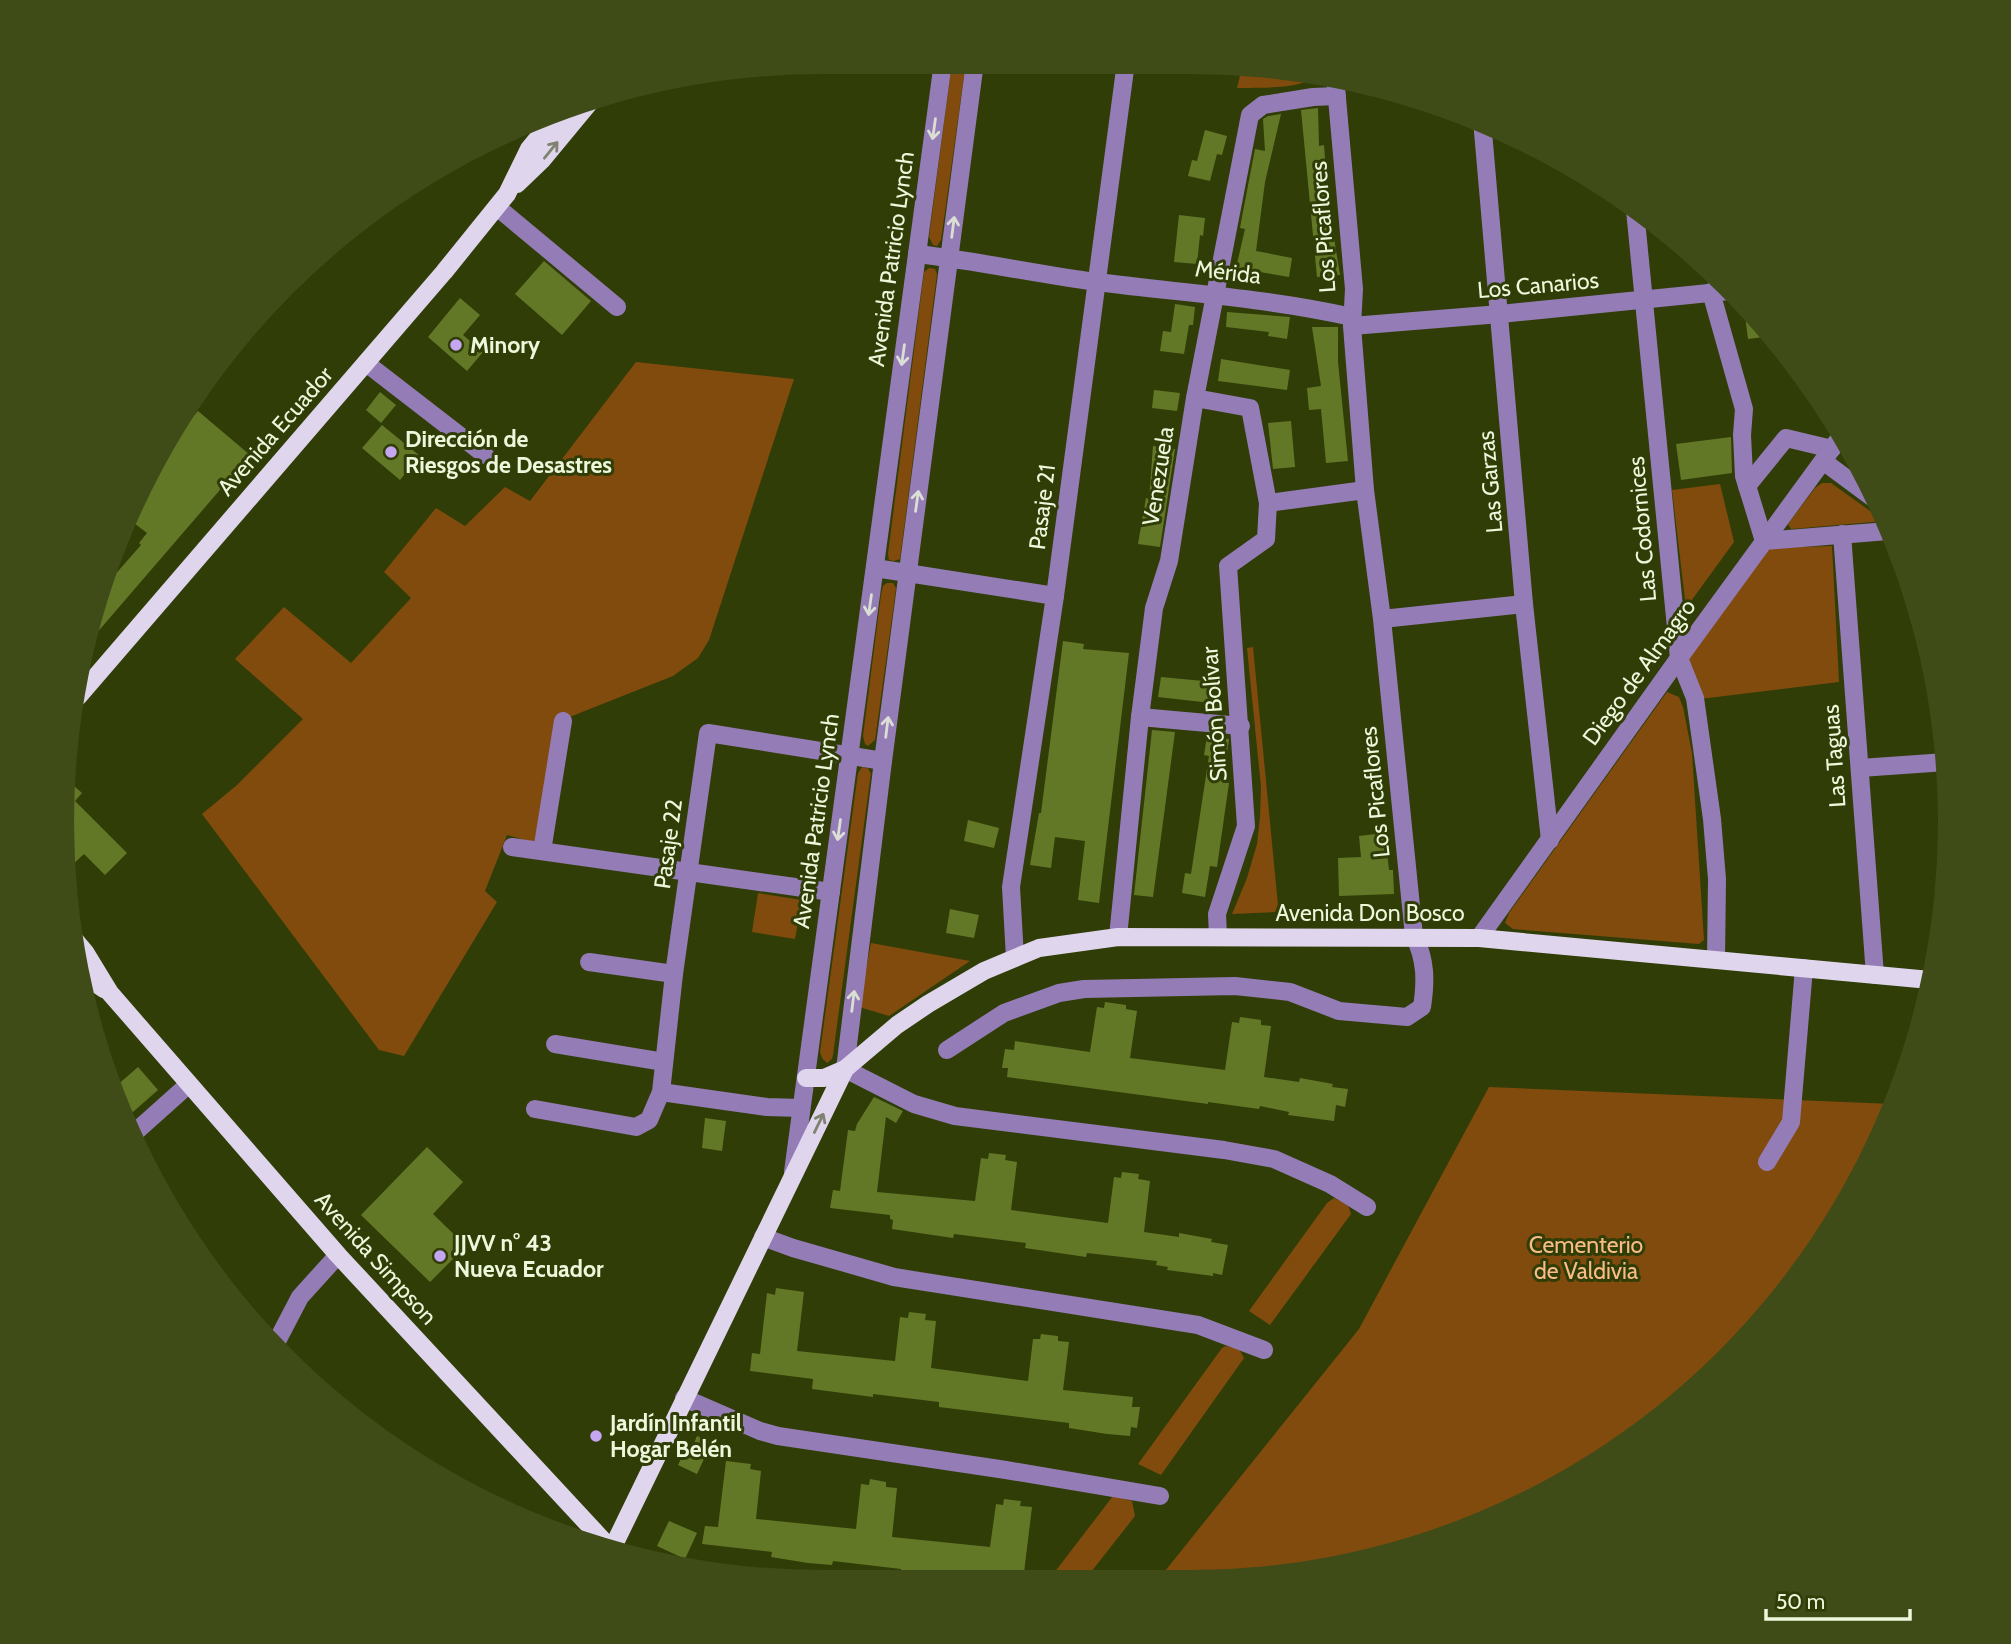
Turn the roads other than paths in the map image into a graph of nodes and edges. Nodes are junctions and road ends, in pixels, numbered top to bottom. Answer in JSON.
{"nodes":[{"id":1,"x":941,"y":74,"type":"edge"},
{"id":2,"x":973,"y":74,"type":"edge"},
{"id":3,"x":1124,"y":74,"type":"edge"},
{"id":4,"x":1336,"y":88,"type":"edge"},
{"id":5,"x":1337,"y":96,"type":"junction"},
{"id":6,"x":581,"y":113,"type":"edge"},
{"id":7,"x":548,"y":125,"type":"edge"},
{"id":8,"x":1483,"y":134,"type":"edge"},
{"id":9,"x":502,"y":200,"type":"junction"},
{"id":10,"x":1636,"y":222,"type":"edge"},
{"id":11,"x":917,"y":254,"type":"junction"},
{"id":12,"x":949,"y":258,"type":"junction"},
{"id":13,"x":1096,"y":282,"type":"junction"},
{"id":14,"x":1716,"y":291,"type":"edge"},
{"id":15,"x":1216,"y":294,"type":"junction"},
{"id":16,"x":1721,"y":296,"type":"edge"},
{"id":17,"x":1645,"y":300,"type":"junction"},
{"id":18,"x":617,"y":307,"type":"dead end"},
{"id":19,"x":1500,"y":314,"type":"junction"},
{"id":20,"x":1352,"y":322,"type":"junction"},
{"id":21,"x":366,"y":363,"type":"junction"},
{"id":22,"x":1195,"y":398,"type":"junction"},
{"id":23,"x":1832,"y":449,"type":"edge"},
{"id":24,"x":485,"y":455,"type":"dead end"},
{"id":25,"x":1846,"y":466,"type":"edge"},
{"id":26,"x":1747,"y":486,"type":"junction"},
{"id":27,"x":1365,"y":490,"type":"junction"},
{"id":28,"x":1268,"y":503,"type":"junction"},
{"id":29,"x":1879,"y":532,"type":"edge"},
{"id":30,"x":1842,"y":534,"type":"junction"},
{"id":31,"x":1764,"y":541,"type":"junction"},
{"id":32,"x":874,"y":568,"type":"junction"},
{"id":33,"x":907,"y":573,"type":"junction"},
{"id":34,"x":1055,"y":596,"type":"junction"},
{"id":35,"x":1524,"y":604,"type":"junction"},
{"id":36,"x":1382,"y":619,"type":"junction"},
{"id":37,"x":1679,"y":658,"type":"junction"},
{"id":38,"x":86,"y":688,"type":"edge"},
{"id":39,"x":1140,"y":718,"type":"junction"},
{"id":40,"x":563,"y":721,"type":"dead end"},
{"id":41,"x":1241,"y":726,"type":"junction"},
{"id":42,"x":849,"y":757,"type":"junction"},
{"id":43,"x":883,"y":761,"type":"junction"},
{"id":44,"x":1935,"y":763,"type":"edge"},
{"id":45,"x":1860,"y":768,"type":"junction"},
{"id":46,"x":1550,"y":840,"type":"junction"},
{"id":47,"x":512,"y":847,"type":"dead end"},
{"id":48,"x":542,"y":851,"type":"junction"},
{"id":49,"x":689,"y":872,"type":"junction"},
{"id":50,"x":831,"y":892,"type":"junction"},
{"id":51,"x":1218,"y":936,"type":"junction"},
{"id":52,"x":1414,"y":936,"type":"junction"},
{"id":53,"x":1118,"y":937,"type":"junction"},
{"id":54,"x":1479,"y":938,"type":"junction"},
{"id":55,"x":85,"y":953,"type":"edge"},
{"id":56,"x":1015,"y":958,"type":"junction"},
{"id":57,"x":1716,"y":960,"type":"junction"},
{"id":58,"x":589,"y":962,"type":"dead end"},
{"id":59,"x":1804,"y":968,"type":"junction"},
{"id":60,"x":674,"y":974,"type":"junction"},
{"id":61,"x":1875,"y":975,"type":"junction"},
{"id":62,"x":1920,"y":979,"type":"edge"},
{"id":63,"x":91,"y":980,"type":"edge"},
{"id":64,"x":110,"y":993,"type":"junction"},
{"id":65,"x":555,"y":1044,"type":"dead end"},
{"id":66,"x":947,"y":1050,"type":"dead end"},
{"id":67,"x":664,"y":1062,"type":"junction"},
{"id":68,"x":845,"y":1069,"type":"junction"},
{"id":69,"x":806,"y":1078,"type":"junction"},
{"id":70,"x":189,"y":1084,"type":"junction"},
{"id":71,"x":661,"y":1092,"type":"junction"},
{"id":72,"x":802,"y":1108,"type":"junction"},
{"id":73,"x":535,"y":1109,"type":"dead end"},
{"id":74,"x":139,"y":1128,"type":"edge"},
{"id":75,"x":1767,"y":1162,"type":"dead end"},
{"id":76,"x":793,"y":1176,"type":"junction"},
{"id":77,"x":1367,"y":1207,"type":"dead end"},
{"id":78,"x":763,"y":1237,"type":"junction"},
{"id":79,"x":338,"y":1255,"type":"junction"},
{"id":80,"x":279,"y":1337,"type":"edge"},
{"id":81,"x":1264,"y":1350,"type":"dead end"},
{"id":82,"x":684,"y":1398,"type":"junction"},
{"id":83,"x":1160,"y":1496,"type":"dead end"},
{"id":84,"x":597,"y":1536,"type":"edge"},
{"id":85,"x":616,"y":1541,"type":"edge"}],
"edges":[{"from":1,"to":11,"type":"street","name":"Avenida Patricio Lynch","one_way":true},
{"from":12,"to":2,"type":"street","one_way":true},
{"from":3,"to":13,"type":"street","name":"Pasaje 21"},
{"from":4,"to":5,"type":"street","name":"Los Picaflores"},
{"from":5,"to":15,"type":"street","name":"Venezuela"},
{"from":5,"to":20,"type":"street","name":"Los Picaflores"},
{"from":9,"to":6,"type":"main road","name":"Avenida Ecuador","one_way":true},
{"from":7,"to":9,"type":"main road","name":"Avenida Ecuador"},
{"from":8,"to":19,"type":"street","name":"Las Garzas"},
{"from":9,"to":18,"type":"street"},
{"from":9,"to":21,"type":"main road","name":"Avenida Ecuador"},
{"from":10,"to":17,"type":"street","name":"Las Codornices"},
{"from":11,"to":12,"type":"street","name":"Mérida"},
{"from":11,"to":32,"type":"street","name":"Avenida Patricio Lynch","one_way":true},
{"from":12,"to":13,"type":"street","name":"Mérida"},
{"from":33,"to":12,"type":"street","one_way":true},
{"from":13,"to":15,"type":"street","name":"Mérida"},
{"from":13,"to":34,"type":"street","name":"Pasaje 21"},
{"from":14,"to":17,"type":"street","name":"Los Canarios"},
{"from":15,"to":20,"type":"street","name":"Mérida"},
{"from":15,"to":22,"type":"street","name":"Venezuela"},
{"from":16,"to":26,"type":"street"},
{"from":17,"to":19,"type":"street","name":"Los Canarios"},
{"from":17,"to":37,"type":"street","name":"Las Codornices"},
{"from":19,"to":20,"type":"street","name":"Los Canarios"},
{"from":19,"to":35,"type":"street","name":"Las Garzas"},
{"from":20,"to":27,"type":"street","name":"Los Picaflores"},
{"from":21,"to":24,"type":"street"},
{"from":21,"to":38,"type":"main road","name":"Avenida Ecuador"},
{"from":22,"to":28,"type":"street","name":"Simón Bolívar"},
{"from":22,"to":39,"type":"street","name":"Venezuela"},
{"from":23,"to":25,"type":"street"},
{"from":23,"to":26,"type":"street"},
{"from":23,"to":31,"type":"street","name":"Diego de Almagro"},
{"from":26,"to":31,"type":"street"},
{"from":27,"to":28,"type":"street"},
{"from":27,"to":36,"type":"street","name":"Los Picaflores"},
{"from":28,"to":41,"type":"street","name":"Simón Bolívar"},
{"from":29,"to":30,"type":"street"},
{"from":30,"to":31,"type":"street"},
{"from":30,"to":45,"type":"street","name":"Las Taguas"},
{"from":31,"to":37,"type":"street","name":"Diego de Almagro"},
{"from":32,"to":33,"type":"street"},
{"from":32,"to":42,"type":"street","name":"Avenida Patricio Lynch","one_way":true},
{"from":33,"to":34,"type":"street"},
{"from":43,"to":33,"type":"street","one_way":true},
{"from":34,"to":56,"type":"street","name":"Pasaje 21"},
{"from":35,"to":36,"type":"street"},
{"from":35,"to":46,"type":"street","name":"Las Garzas"},
{"from":36,"to":52,"type":"street","name":"Los Picaflores"},
{"from":37,"to":46,"type":"street","name":"Diego de Almagro"},
{"from":37,"to":57,"type":"street","name":"Las Codornices"},
{"from":39,"to":41,"type":"street"},
{"from":39,"to":53,"type":"street","name":"Venezuela"},
{"from":40,"to":48,"type":"street"},
{"from":41,"to":51,"type":"street","name":"Simón Bolívar"},
{"from":42,"to":43,"type":"street","name":"Pasaje 22"},
{"from":42,"to":49,"type":"street","name":"Pasaje 22"},
{"from":42,"to":50,"type":"street","name":"Avenida Patricio Lynch","one_way":true},
{"from":68,"to":43,"type":"street","one_way":true},
{"from":44,"to":45,"type":"street"},
{"from":45,"to":61,"type":"street","name":"Las Taguas"},
{"from":46,"to":54,"type":"street","name":"Diego de Almagro"},
{"from":47,"to":48,"type":"street"},
{"from":48,"to":49,"type":"street"},
{"from":49,"to":50,"type":"street"},
{"from":49,"to":60,"type":"street","name":"Pasaje 22"},
{"from":50,"to":69,"type":"street","name":"Avenida Patricio Lynch"},
{"from":51,"to":52,"type":"main road","name":"Avenida Don Bosco"},
{"from":51,"to":53,"type":"main road","name":"Avenida Don Bosco"},
{"from":52,"to":54,"type":"main road","name":"Avenida Don Bosco"},
{"from":52,"to":66,"type":"street","name":"Los Picaflores"},
{"from":53,"to":56,"type":"main road","name":"Avenida Don Bosco"},
{"from":54,"to":57,"type":"main road","name":"Avenida Don Bosco"},
{"from":55,"to":64,"type":"main road","name":"Avenida Simpson"},
{"from":56,"to":68,"type":"main road","name":"Avenida Don Bosco"},
{"from":57,"to":59,"type":"main road","name":"Avenida Don Bosco"},
{"from":58,"to":60,"type":"street"},
{"from":59,"to":61,"type":"main road","name":"Avenida Don Bosco"},
{"from":59,"to":75,"type":"street"},
{"from":60,"to":67,"type":"street","name":"Pasaje 22"},
{"from":61,"to":62,"type":"main road","name":"Avenida Don Bosco"},
{"from":63,"to":64,"type":"main road","name":"Avenida Simpson"},
{"from":64,"to":70,"type":"main road","name":"Avenida Simpson"},
{"from":65,"to":67,"type":"street"},
{"from":67,"to":71,"type":"street","name":"Pasaje 22"},
{"from":68,"to":69,"type":"main road","name":"Avenida Don Bosco"},
{"from":76,"to":68,"type":"main road","name":"Avenida Don Bosco","one_way":true},
{"from":68,"to":77,"type":"street"},
{"from":69,"to":72,"type":"street","name":"Avenida Patricio Lynch"},
{"from":70,"to":74,"type":"street"},
{"from":70,"to":79,"type":"main road","name":"Avenida Simpson"},
{"from":71,"to":72,"type":"street"},
{"from":71,"to":73,"type":"street","name":"Pasaje 22"},
{"from":72,"to":76,"type":"street","name":"Avenida Patricio Lynch"},
{"from":76,"to":78,"type":"main road","name":"Avenida Patricio Lynch"},
{"from":78,"to":81,"type":"street"},
{"from":78,"to":82,"type":"main road","name":"Avenida Patricio Lynch"},
{"from":79,"to":80,"type":"street"},
{"from":79,"to":84,"type":"main road","name":"Avenida Simpson"},
{"from":82,"to":83,"type":"street"},
{"from":82,"to":85,"type":"main road","name":"Avenida Patricio Lynch"}]}
